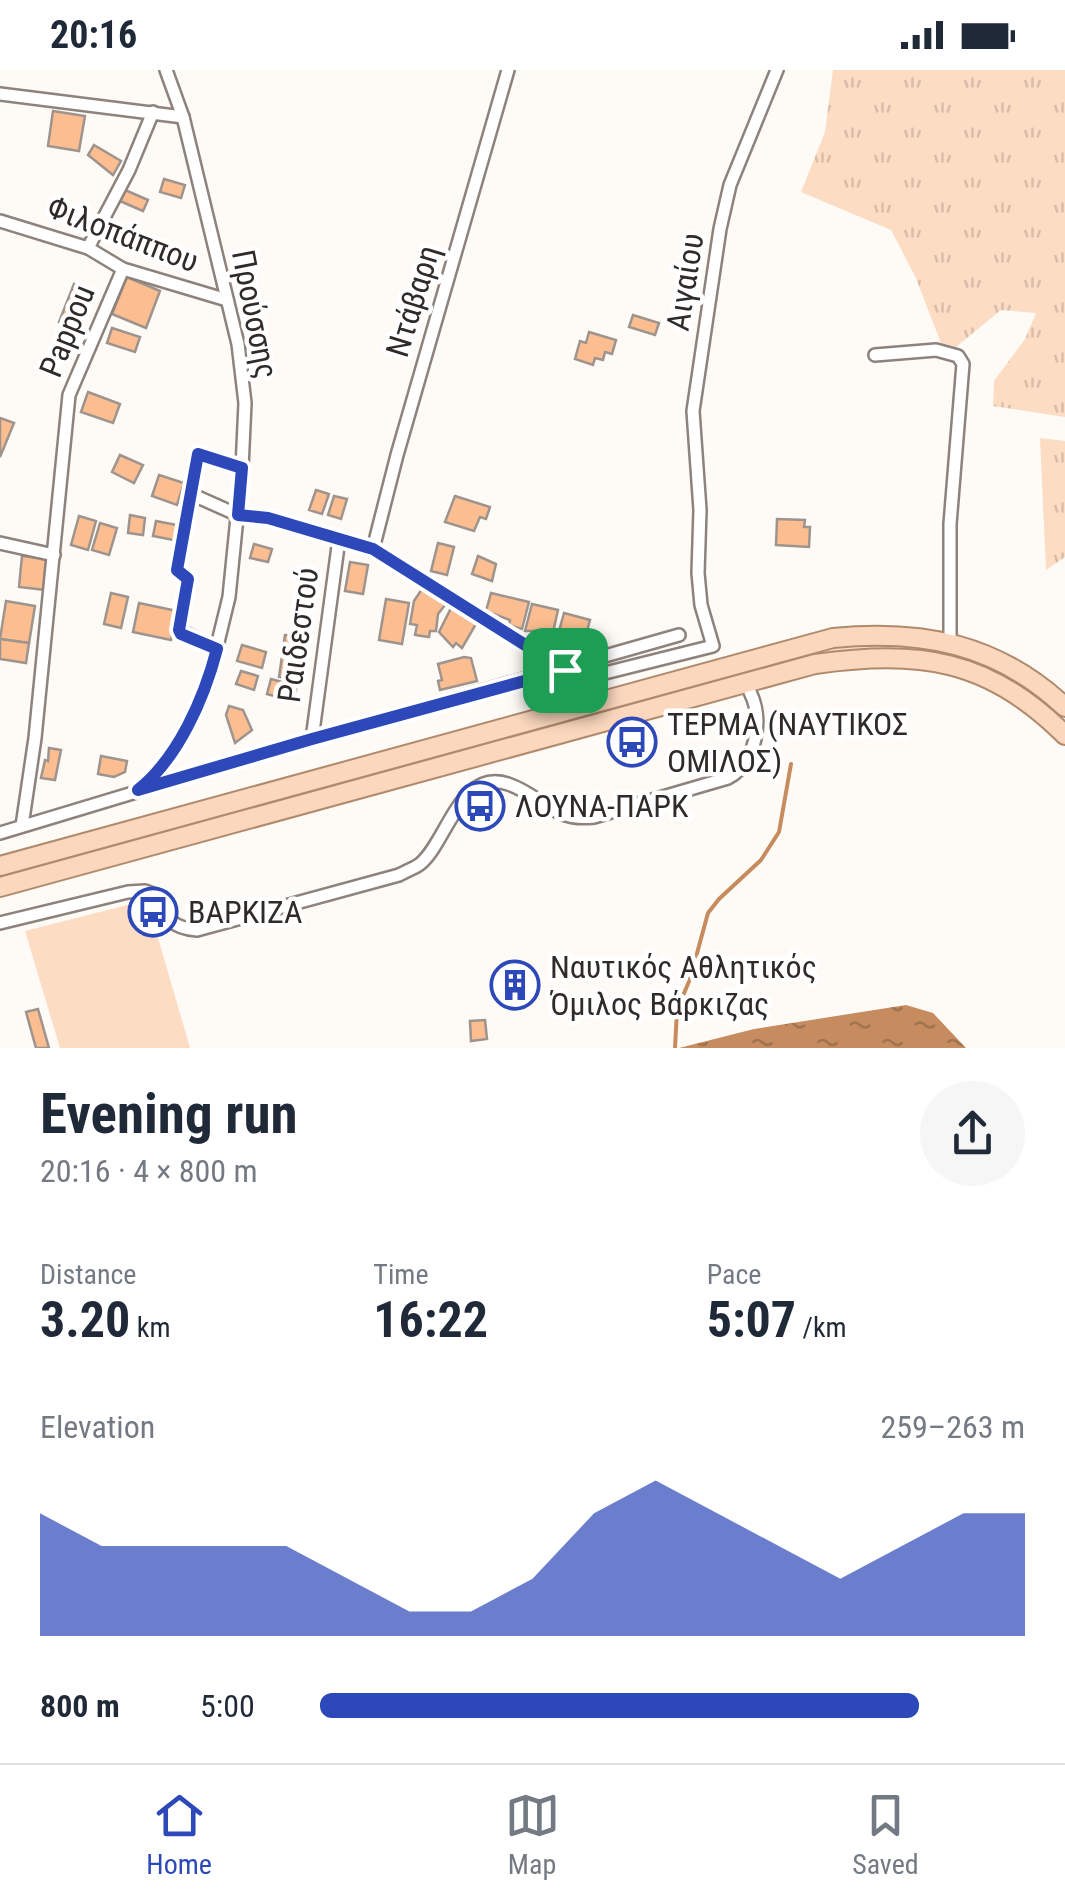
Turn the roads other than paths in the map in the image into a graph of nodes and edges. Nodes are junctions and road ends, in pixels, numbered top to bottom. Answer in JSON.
{"nodes":[{"id":1,"x":166,"y":70,"type":"edge"},
{"id":2,"x":508,"y":70,"type":"edge"},
{"id":3,"x":777,"y":70,"type":"edge"},
{"id":4,"x":0,"y":94,"type":"edge"},
{"id":5,"x":153,"y":112,"type":"junction"},
{"id":6,"x":183,"y":116,"type":"junction"},
{"id":7,"x":0,"y":221,"type":"edge"},
{"id":8,"x":88,"y":248,"type":"junction"},
{"id":9,"x":122,"y":269,"type":"junction"},
{"id":10,"x":227,"y":300,"type":"junction"},
{"id":11,"x":876,"y":355,"type":"dead end"},
{"id":12,"x":242,"y":468,"type":"junction"},
{"id":13,"x":190,"y":494,"type":"junction"},
{"id":14,"x":238,"y":515,"type":"junction"},
{"id":15,"x":338,"y":539,"type":"junction"},
{"id":16,"x":0,"y":543,"type":"edge"},
{"id":17,"x":373,"y":549,"type":"junction"},
{"id":18,"x":54,"y":556,"type":"junction"},
{"id":19,"x":679,"y":635,"type":"dead end"},
{"id":20,"x":950,"y":642,"type":"junction"},
{"id":21,"x":217,"y":649,"type":"junction"},
{"id":22,"x":565,"y":670,"type":"junction"},
{"id":23,"x":750,"y":692,"type":"dead end"},
{"id":24,"x":1065,"y":708,"type":"edge"},
{"id":25,"x":1065,"y":735,"type":"edge"},
{"id":26,"x":312,"y":739,"type":"junction"},
{"id":27,"x":138,"y":790,"type":"junction"},
{"id":28,"x":22,"y":826,"type":"junction"},
{"id":29,"x":0,"y":833,"type":"edge"},
{"id":30,"x":0,"y":866,"type":"edge"},
{"id":31,"x":0,"y":887,"type":"edge"},
{"id":32,"x":0,"y":923,"type":"edge"}],
"edges":[{"from":1,"to":6,"type":"street","name":"Προύσσης"},
{"from":2,"to":17,"type":"street","name":"Ντάβαρη"},
{"from":3,"to":22,"type":"street","name":"Αιγαίου"},
{"from":4,"to":5,"type":"street"},
{"from":5,"to":6,"type":"street"},
{"from":5,"to":8,"type":"street"},
{"from":6,"to":10,"type":"street","name":"Προύσσης"},
{"from":7,"to":8,"type":"street","name":"Φιλοπάππου"},
{"from":8,"to":9,"type":"street","name":"Φιλοπάππου"},
{"from":9,"to":10,"type":"street","name":"Φιλοπάππου"},
{"from":9,"to":18,"type":"street"},
{"from":10,"to":12,"type":"street","name":"Προύσσης"},
{"from":11,"to":20,"type":"street"},
{"from":12,"to":13,"type":"street"},
{"from":12,"to":14,"type":"street","name":"Προύσσης"},
{"from":13,"to":14,"type":"street"},
{"from":13,"to":21,"type":"street"},
{"from":14,"to":15,"type":"street"},
{"from":14,"to":21,"type":"street","name":"Προύσσης"},
{"from":15,"to":17,"type":"street"},
{"from":15,"to":26,"type":"street","name":"Ραιδεστού"},
{"from":16,"to":18,"type":"street"},
{"from":17,"to":22,"type":"street"},
{"from":18,"to":28,"type":"street"},
{"from":19,"to":22,"type":"street"},
{"from":20,"to":24,"type":"main road"},
{"from":20,"to":30,"type":"main road"},
{"from":21,"to":27,"type":"street","name":"Προύσσης"},
{"from":22,"to":26,"type":"street"},
{"from":23,"to":32,"type":"street"},
{"from":25,"to":31,"type":"main road"},
{"from":26,"to":27,"type":"street"},
{"from":27,"to":28,"type":"street"},
{"from":28,"to":29,"type":"street"}]}
